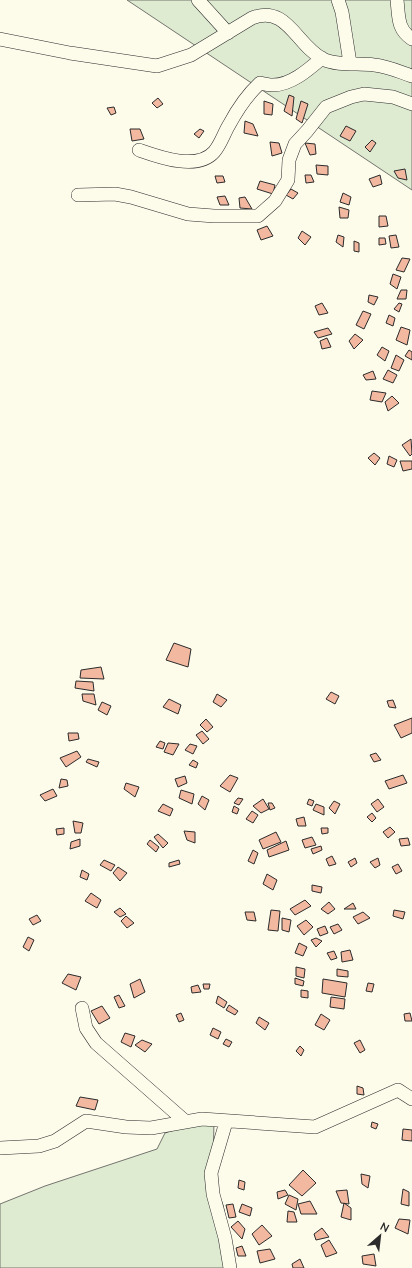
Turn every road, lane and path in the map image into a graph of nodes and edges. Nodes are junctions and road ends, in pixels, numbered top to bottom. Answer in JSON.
{"nodes":[{"id":1,"x":198,"y":0,"type":"edge"},
{"id":2,"x":338,"y":0,"type":"edge"},
{"id":3,"x":397,"y":0,"type":"edge"},
{"id":4,"x":228,"y":33,"type":"junction"},
{"id":5,"x":0,"y":39,"type":"edge"},
{"id":6,"x":412,"y":39,"type":"edge"},
{"id":7,"x":322,"y":58,"type":"junction"},
{"id":8,"x":350,"y":63,"type":"junction"},
{"id":9,"x":412,"y":76,"type":"edge"},
{"id":10,"x":412,"y":104,"type":"edge"},
{"id":11,"x":139,"y":150,"type":"dead end"},
{"id":12,"x":78,"y":195,"type":"dead end"},
{"id":13,"x":82,"y":1008,"type":"dead end"},
{"id":14,"x":412,"y":1099,"type":"edge"},
{"id":15,"x":186,"y":1122,"type":"junction"},
{"id":16,"x":226,"y":1122,"type":"junction"},
{"id":17,"x":0,"y":1148,"type":"edge"},
{"id":18,"x":230,"y":1268,"type":"edge"}],
"edges":[{"from":1,"to":4,"type":"street"},
{"from":2,"to":8,"type":"street"},
{"from":3,"to":6,"type":"street"},
{"from":4,"to":5,"type":"street"},
{"from":4,"to":7,"type":"street"},
{"from":7,"to":8,"type":"street"},
{"from":7,"to":11,"type":"street"},
{"from":8,"to":9,"type":"street"},
{"from":10,"to":12,"type":"street"},
{"from":13,"to":15,"type":"street"},
{"from":14,"to":16,"type":"street"},
{"from":15,"to":16,"type":"street"},
{"from":15,"to":17,"type":"street"},
{"from":16,"to":18,"type":"street"}]}
